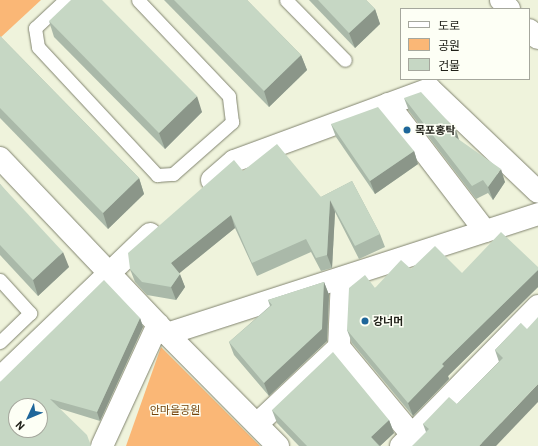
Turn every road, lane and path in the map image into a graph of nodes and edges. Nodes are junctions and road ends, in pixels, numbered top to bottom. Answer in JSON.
{"nodes":[{"id":1,"x":65,"y":0,"type":"edge"},
{"id":2,"x":138,"y":0,"type":"edge"},
{"id":3,"x":286,"y":0,"type":"edge"},
{"id":4,"x":501,"y":0,"type":"edge"},
{"id":5,"x":508,"y":8,"type":"edge"},
{"id":6,"x":530,"y":31,"type":"edge"},
{"id":7,"x":538,"y":38,"type":"edge"},
{"id":8,"x":345,"y":60,"type":"dead end"},
{"id":9,"x":388,"y":104,"type":"junction"},
{"id":10,"x":0,"y":158,"type":"edge"},
{"id":11,"x":198,"y":192,"type":"edge"},
{"id":12,"x":538,"y":192,"type":"edge"},
{"id":13,"x":168,"y":218,"type":"edge"},
{"id":14,"x":535,"y":218,"type":"edge"},
{"id":15,"x":485,"y":231,"type":"junction"},
{"id":16,"x":108,"y":270,"type":"junction"},
{"id":17,"x":342,"y":278,"type":"junction"},
{"id":18,"x":0,"y":280,"type":"edge"},
{"id":19,"x":538,"y":306,"type":"edge"},
{"id":20,"x":162,"y":329,"type":"junction"},
{"id":21,"x":0,"y":342,"type":"edge"},
{"id":22,"x":339,"y":347,"type":"junction"},
{"id":23,"x":0,"y":378,"type":"edge"},
{"id":24,"x":257,"y":424,"type":"junction"},
{"id":25,"x":406,"y":440,"type":"edge"},
{"id":26,"x":102,"y":446,"type":"edge"},
{"id":27,"x":278,"y":446,"type":"edge"}],
"edges":[{"from":1,"to":2,"type":"lane"},
{"from":3,"to":8,"type":"lane"},
{"from":4,"to":5,"type":"street"},
{"from":6,"to":7,"type":"street"},
{"from":9,"to":11,"type":"street"},
{"from":9,"to":12,"type":"street"},
{"from":9,"to":15,"type":"street"},
{"from":10,"to":16,"type":"street"},
{"from":13,"to":16,"type":"street"},
{"from":14,"to":15,"type":"street"},
{"from":15,"to":17,"type":"street"},
{"from":16,"to":20,"type":"street"},
{"from":16,"to":23,"type":"street"},
{"from":17,"to":20,"type":"street"},
{"from":17,"to":22,"type":"street"},
{"from":18,"to":21,"type":"lane"},
{"from":19,"to":25,"type":"street"},
{"from":20,"to":24,"type":"street"},
{"from":20,"to":26,"type":"street"},
{"from":22,"to":24,"type":"street"},
{"from":22,"to":25,"type":"street"},
{"from":24,"to":27,"type":"street"}]}
